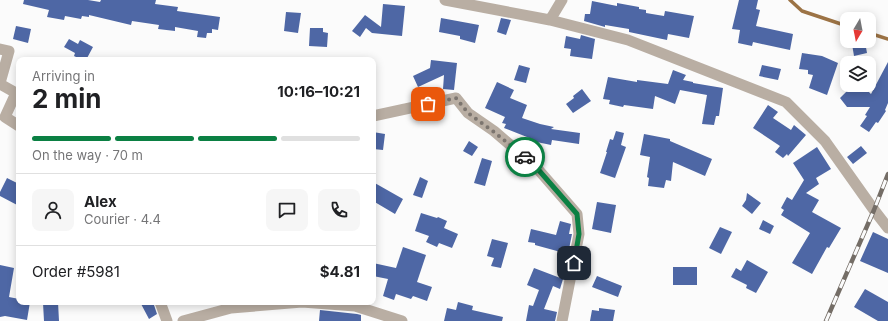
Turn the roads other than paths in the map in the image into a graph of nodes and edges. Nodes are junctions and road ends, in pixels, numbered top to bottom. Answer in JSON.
{"nodes":[{"id":1,"x":445,"y":0,"type":"edge"},
{"id":2,"x":562,"y":0,"type":"edge"},
{"id":3,"x":550,"y":20,"type":"junction"},
{"id":4,"x":0,"y":49,"type":"edge"},
{"id":5,"x":0,"y":84,"type":"edge"},
{"id":6,"x":16,"y":93,"type":"edge"},
{"id":7,"x":16,"y":93,"type":"edge"},
{"id":8,"x":376,"y":115,"type":"edge"},
{"id":9,"x":16,"y":124,"type":"edge"},
{"id":10,"x":888,"y":228,"type":"edge"},
{"id":11,"x":161,"y":305,"type":"edge"},
{"id":12,"x":265,"y":305,"type":"edge"},
{"id":13,"x":342,"y":305,"type":"edge"},
{"id":14,"x":167,"y":321,"type":"edge"},
{"id":15,"x":183,"y":321,"type":"edge"},
{"id":16,"x":402,"y":321,"type":"edge"},
{"id":17,"x":562,"y":321,"type":"edge"}],
"edges":[{"from":1,"to":3,"type":"street"},
{"from":2,"to":3,"type":"street"},
{"from":3,"to":10,"type":"street"},
{"from":4,"to":5,"type":"street"},
{"from":5,"to":7,"type":"street"},
{"from":6,"to":9,"type":"street"},
{"from":8,"to":17,"type":"street"},
{"from":11,"to":14,"type":"street"},
{"from":12,"to":15,"type":"street"},
{"from":13,"to":16,"type":"street"}]}
